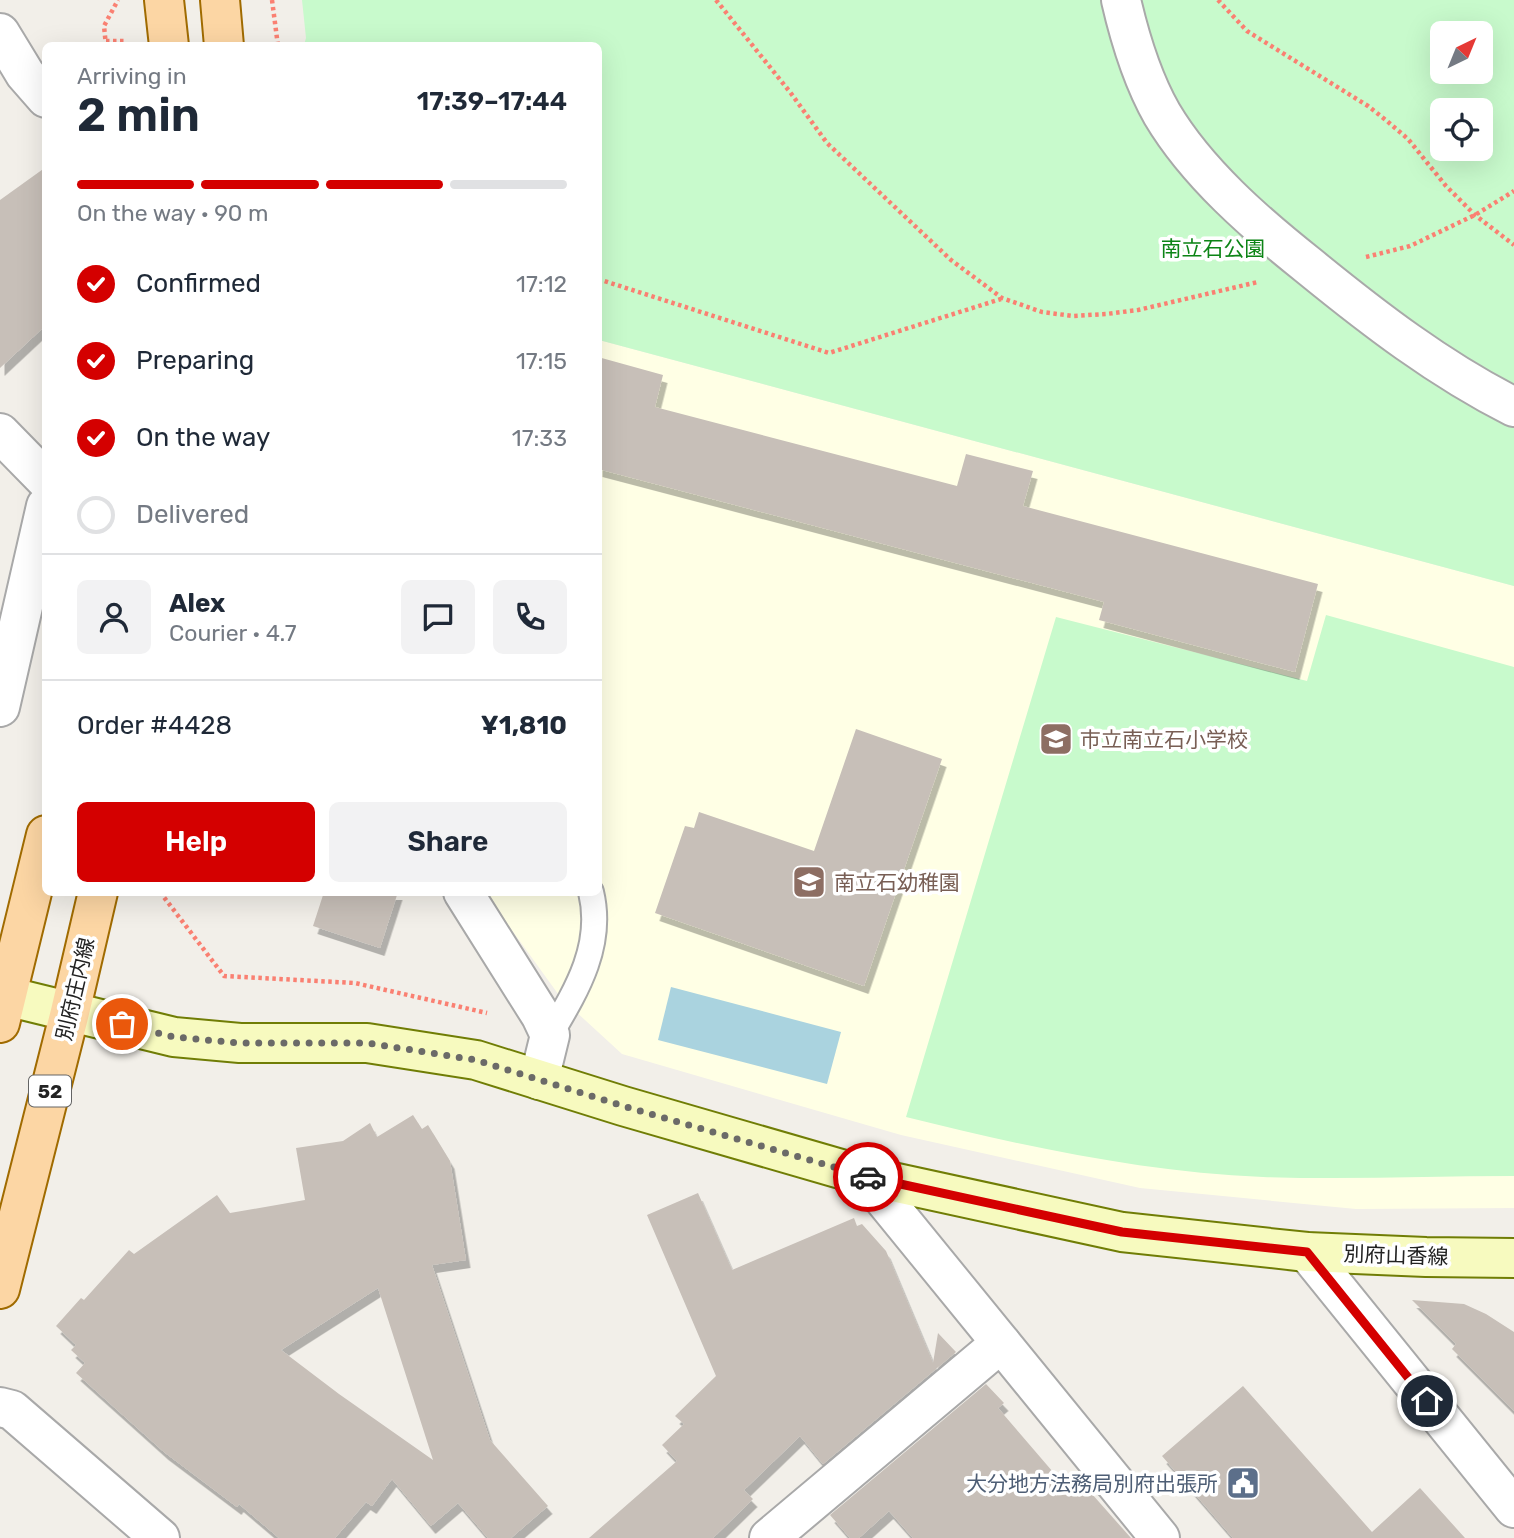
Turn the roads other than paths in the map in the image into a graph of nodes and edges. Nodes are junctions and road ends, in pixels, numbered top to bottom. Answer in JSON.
{"nodes":[{"id":1,"x":164,"y":0,"type":"edge"},
{"id":2,"x":220,"y":0,"type":"edge"},
{"id":3,"x":1121,"y":0,"type":"edge"},
{"id":4,"x":0,"y":33,"type":"edge"},
{"id":5,"x":169,"y":42,"type":"edge"},
{"id":6,"x":224,"y":42,"type":"edge"},
{"id":7,"x":42,"y":93,"type":"edge"},
{"id":8,"x":1514,"y":407,"type":"edge"},
{"id":9,"x":0,"y":433,"type":"edge"},
{"id":10,"x":42,"y":476,"type":"edge"},
{"id":11,"x":42,"y":523,"type":"edge"},
{"id":12,"x":0,"y":707,"type":"edge"},
{"id":13,"x":42,"y":851,"type":"edge"},
{"id":14,"x":97,"y":896,"type":"edge"},
{"id":15,"x":466,"y":896,"type":"edge"},
{"id":16,"x":592,"y":896,"type":"edge"},
{"id":17,"x":3,"y":1009,"type":"edge"},
{"id":18,"x":70,"y":1012,"type":"junction"},
{"id":19,"x":550,"y":1035,"type":"junction"},
{"id":20,"x":539,"y":1080,"type":"junction"},
{"id":21,"x":865,"y":1176,"type":"junction"},
{"id":22,"x":1307,"y":1252,"type":"junction"},
{"id":23,"x":1514,"y":1258,"type":"edge"},
{"id":24,"x":0,"y":1289,"type":"edge"},
{"id":25,"x":1001,"y":1343,"type":"junction"},
{"id":26,"x":0,"y":1407,"type":"edge"},
{"id":27,"x":1514,"y":1508,"type":"edge"},
{"id":28,"x":780,"y":1535,"type":"edge"},
{"id":29,"x":160,"y":1538,"type":"edge"},
{"id":30,"x":1160,"y":1538,"type":"edge"}],
"edges":[{"from":1,"to":5,"type":"main road"},
{"from":2,"to":6,"type":"main road"},
{"from":3,"to":8,"type":"street"},
{"from":4,"to":7,"type":"street"},
{"from":9,"to":10,"type":"street"},
{"from":11,"to":12,"type":"street"},
{"from":13,"to":17,"type":"main road"},
{"from":14,"to":18,"type":"main road","name":"別府庄内線","number":"52"},
{"from":15,"to":19,"type":"street"},
{"from":16,"to":19,"type":"lane"},
{"from":17,"to":18,"type":"main road","name":"別府山香線"},
{"from":18,"to":20,"type":"main road","name":"別府山香線"},
{"from":18,"to":24,"type":"main road","name":"別府庄内線","number":"52"},
{"from":19,"to":20,"type":"street"},
{"from":20,"to":21,"type":"main road","name":"別府山香線"},
{"from":21,"to":22,"type":"main road","name":"別府山香線"},
{"from":21,"to":25,"type":"street"},
{"from":22,"to":23,"type":"main road","name":"別府山香線"},
{"from":22,"to":27,"type":"street"},
{"from":25,"to":28,"type":"street"},
{"from":25,"to":30,"type":"street"},
{"from":26,"to":29,"type":"street"}]}
